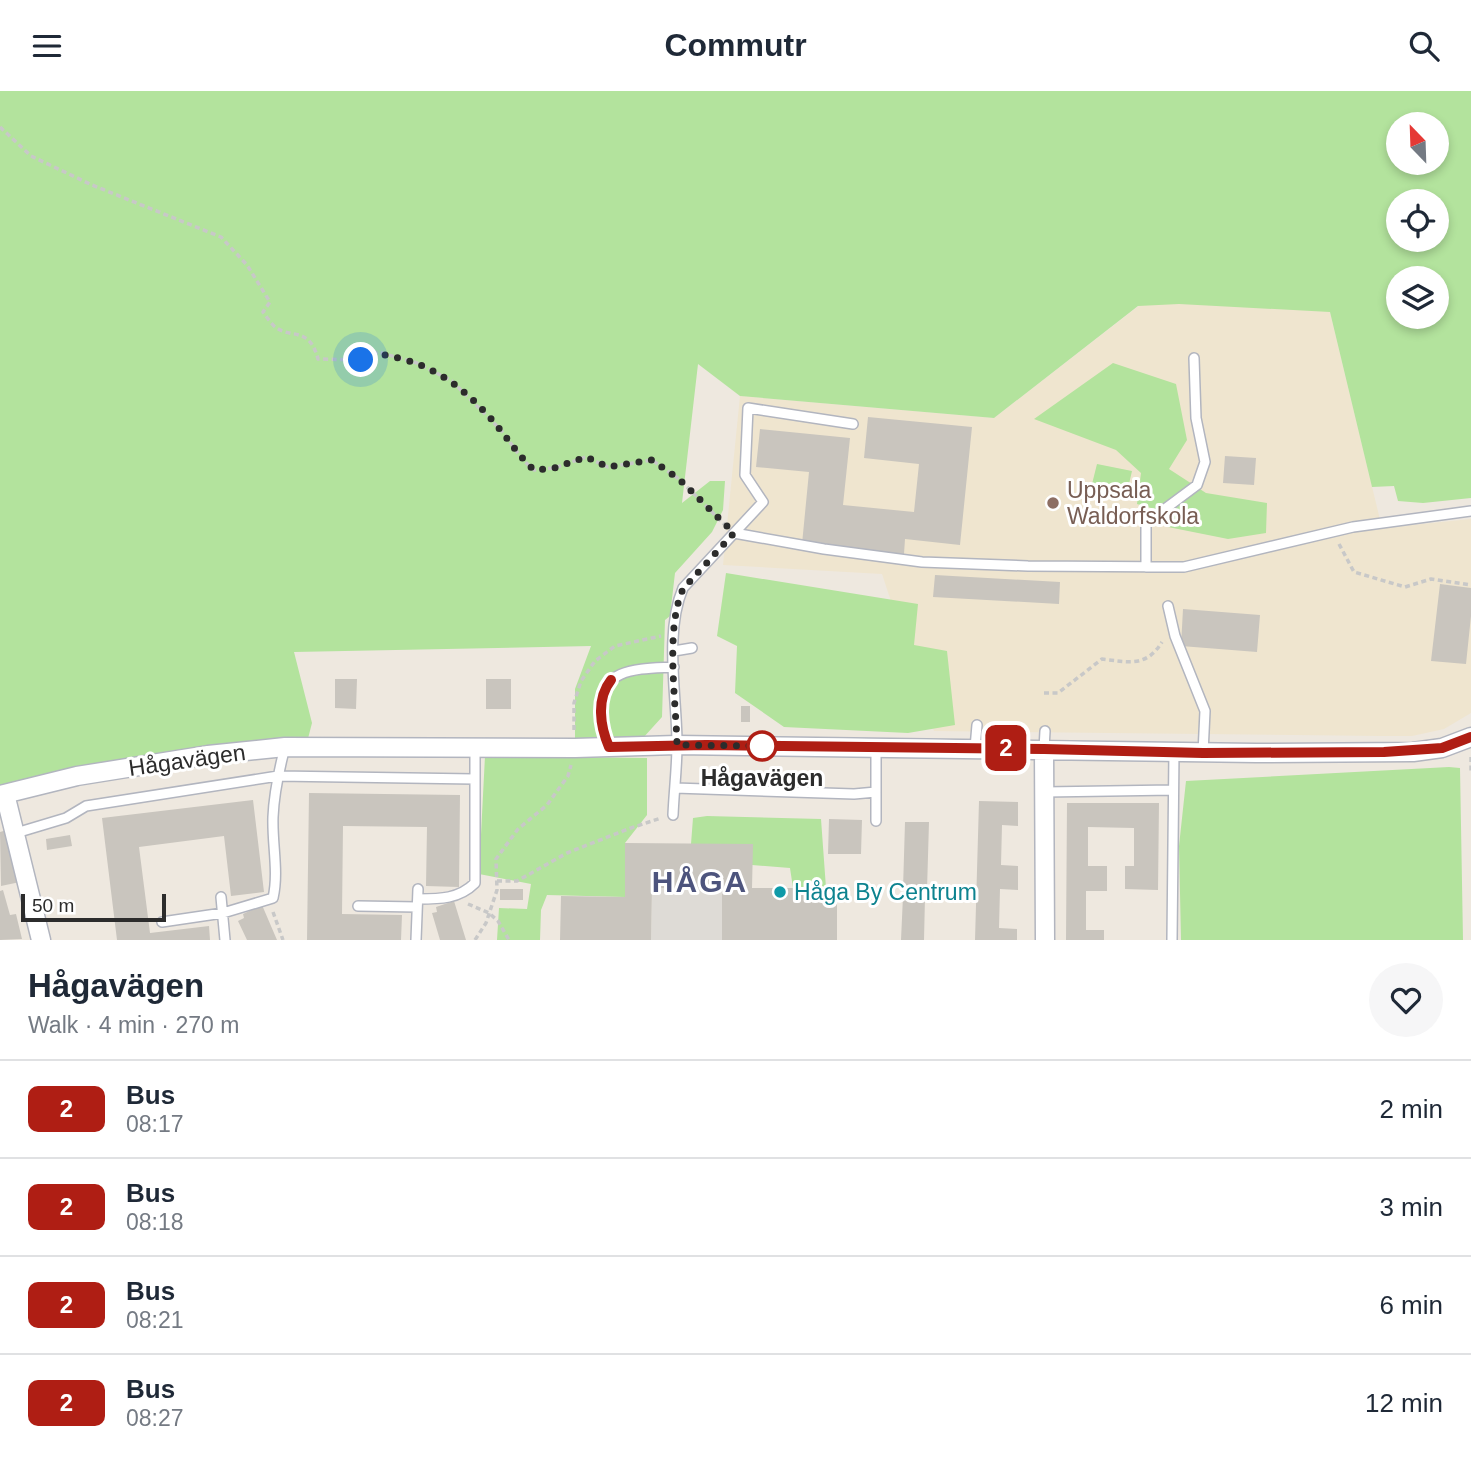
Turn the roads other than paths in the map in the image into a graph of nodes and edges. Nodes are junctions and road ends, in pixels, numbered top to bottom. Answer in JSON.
{"nodes":[{"id":1,"x":1194,"y":358,"type":"dead end"},
{"id":2,"x":853,"y":423,"type":"dead end"},
{"id":3,"x":1471,"y":511,"type":"edge"},
{"id":4,"x":734,"y":533,"type":"junction"},
{"id":5,"x":1146,"y":567,"type":"junction"},
{"id":6,"x":1167,"y":606,"type":"dead end"},
{"id":7,"x":692,"y":648,"type":"dead end"},
{"id":8,"x":674,"y":651,"type":"junction"},
{"id":9,"x":674,"y":667,"type":"junction"},
{"id":10,"x":977,"y":725,"type":"dead end"},
{"id":11,"x":1045,"y":730,"type":"dead end"},
{"id":12,"x":1471,"y":737,"type":"edge"},
{"id":13,"x":677,"y":745,"type":"junction"},
{"id":14,"x":285,"y":747,"type":"junction"},
{"id":15,"x":609,"y":747,"type":"junction"},
{"id":16,"x":876,"y":747,"type":"junction"},
{"id":17,"x":475,"y":748,"type":"junction"},
{"id":18,"x":975,"y":748,"type":"junction"},
{"id":19,"x":1044,"y":749,"type":"junction"},
{"id":20,"x":1174,"y":751,"type":"junction"},
{"id":21,"x":1203,"y":753,"type":"junction"},
{"id":22,"x":278,"y":776,"type":"junction"},
{"id":23,"x":474,"y":779,"type":"junction"},
{"id":24,"x":675,"y":788,"type":"junction"},
{"id":25,"x":1173,"y":790,"type":"junction"},
{"id":26,"x":876,"y":792,"type":"junction"},
{"id":27,"x":1045,"y":792,"type":"junction"},
{"id":28,"x":4,"y":804,"type":"edge"},
{"id":29,"x":673,"y":815,"type":"road end"},
{"id":30,"x":876,"y":821,"type":"dead end"},
{"id":31,"x":16,"y":833,"type":"junction"},
{"id":32,"x":418,"y":889,"type":"dead end"},
{"id":33,"x":222,"y":897,"type":"dead end"},
{"id":34,"x":417,"y":903,"type":"junction"},
{"id":35,"x":358,"y":906,"type":"dead end"},
{"id":36,"x":223,"y":913,"type":"junction"},
{"id":37,"x":162,"y":922,"type":"dead end"},
{"id":38,"x":41,"y":940,"type":"edge"},
{"id":39,"x":225,"y":940,"type":"edge"},
{"id":40,"x":416,"y":940,"type":"edge"},
{"id":41,"x":1045,"y":940,"type":"edge"},
{"id":42,"x":1172,"y":940,"type":"edge"}],
"edges":[{"from":1,"to":5,"type":"lane"},
{"from":2,"to":4,"type":"lane"},
{"from":3,"to":5,"type":"lane"},
{"from":4,"to":5,"type":"lane"},
{"from":4,"to":8,"type":"lane"},
{"from":6,"to":21,"type":"lane"},
{"from":7,"to":8,"type":"lane"},
{"from":8,"to":9,"type":"lane"},
{"from":9,"to":13,"type":"lane"},
{"from":9,"to":15,"type":"lane"},
{"from":10,"to":18,"type":"lane"},
{"from":11,"to":19,"type":"lane"},
{"from":12,"to":21,"type":"street","name":"Hågavägen"},
{"from":13,"to":15,"type":"street","name":"Hågavägen"},
{"from":13,"to":16,"type":"street","name":"Hågavägen"},
{"from":13,"to":24,"type":"lane"},
{"from":14,"to":17,"type":"street","name":"Hågavägen"},
{"from":14,"to":22,"type":"lane"},
{"from":14,"to":28,"type":"street","name":"Hågavägen"},
{"from":15,"to":17,"type":"street","name":"Hågavägen"},
{"from":16,"to":18,"type":"street","name":"Hågavägen"},
{"from":16,"to":26,"type":"lane"},
{"from":17,"to":23,"type":"lane"},
{"from":18,"to":19,"type":"street","name":"Hågavägen"},
{"from":19,"to":20,"type":"street","name":"Hågavägen"},
{"from":19,"to":27,"type":"street"},
{"from":20,"to":21,"type":"street","name":"Hågavägen"},
{"from":20,"to":25,"type":"lane"},
{"from":22,"to":23,"type":"lane"},
{"from":22,"to":31,"type":"lane"},
{"from":22,"to":36,"type":"lane"},
{"from":23,"to":34,"type":"lane"},
{"from":24,"to":26,"type":"lane"},
{"from":24,"to":29,"type":"lane"},
{"from":25,"to":27,"type":"lane"},
{"from":25,"to":42,"type":"lane"},
{"from":26,"to":30,"type":"lane"},
{"from":27,"to":41,"type":"street"},
{"from":28,"to":31,"type":"street","name":"Hågavägen"},
{"from":31,"to":38,"type":"street","name":"Hågavägen"},
{"from":32,"to":34,"type":"lane"},
{"from":33,"to":36,"type":"lane"},
{"from":34,"to":35,"type":"lane"},
{"from":34,"to":40,"type":"lane"},
{"from":36,"to":37,"type":"lane"},
{"from":36,"to":39,"type":"lane"}]}
